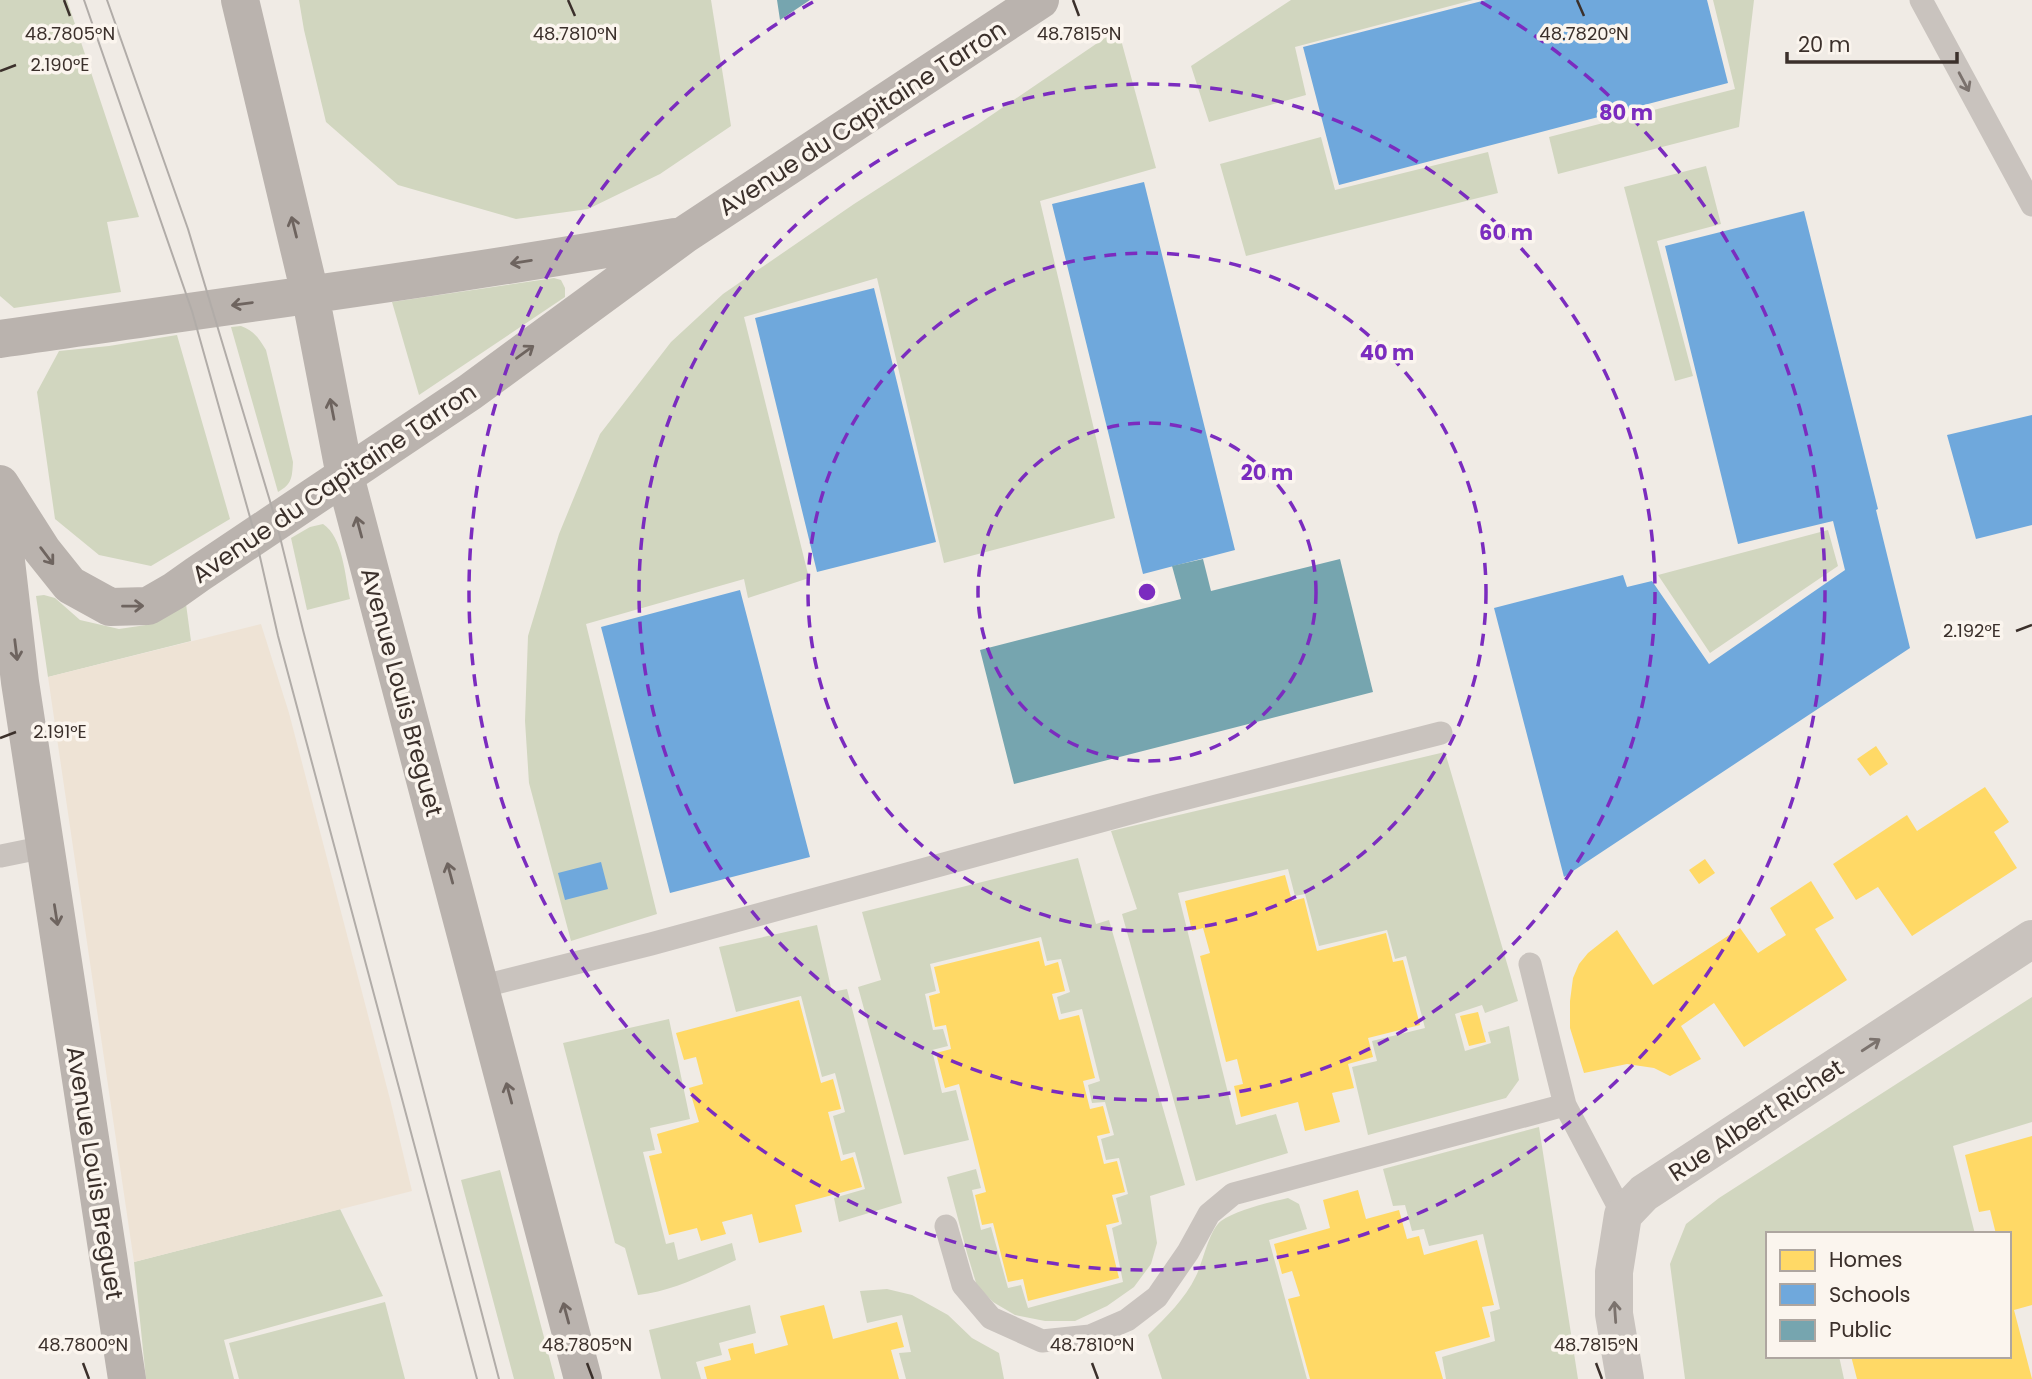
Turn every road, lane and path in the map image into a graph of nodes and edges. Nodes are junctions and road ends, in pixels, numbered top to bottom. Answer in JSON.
{"nodes":[{"id":1,"x":240,"y":0,"type":"edge"},
{"id":2,"x":1040,"y":0,"type":"edge"},
{"id":3,"x":1920,"y":0,"type":"edge"},
{"id":4,"x":2032,"y":205,"type":"edge"},
{"id":5,"x":684,"y":235,"type":"junction"},
{"id":6,"x":310,"y":294,"type":"junction"},
{"id":7,"x":0,"y":339,"type":"edge"},
{"id":8,"x":345,"y":475,"type":"junction"},
{"id":9,"x":0,"y":484,"type":"edge"},
{"id":10,"x":0,"y":509,"type":"edge"},
{"id":11,"x":1441,"y":733,"type":"dead end"},
{"id":12,"x":45,"y":847,"type":"junction"},
{"id":13,"x":1,"y":856,"type":"edge"},
{"id":14,"x":2032,"y":939,"type":"edge"},
{"id":15,"x":1530,"y":964,"type":"dead end"},
{"id":16,"x":480,"y":987,"type":"junction"},
{"id":17,"x":1565,"y":1105,"type":"junction"},
{"id":18,"x":1623,"y":1215,"type":"junction"},
{"id":19,"x":946,"y":1226,"type":"dead end"},
{"id":20,"x":127,"y":1379,"type":"edge"},
{"id":21,"x":583,"y":1379,"type":"edge"},
{"id":22,"x":1625,"y":1379,"type":"edge"}],
"edges":[{"from":6,"to":1,"type":"main road","name":"Avenue Louis Breguet","one_way":true},
{"from":2,"to":5,"type":"main road","name":"Avenue du Capitaine Tarron"},
{"from":3,"to":4,"type":"lane","one_way":true},
{"from":5,"to":6,"type":"main road","name":"Avenue du Capitaine Tarron","one_way":true},
{"from":8,"to":5,"type":"main road","name":"Avenue du Capitaine Tarron","one_way":true},
{"from":6,"to":7,"type":"main road","name":"Avenue du Capitaine Tarron","one_way":true},
{"from":8,"to":6,"type":"main road","name":"Avenue Louis Breguet","one_way":true},
{"from":9,"to":8,"type":"main road","name":"Avenue du Capitaine Tarron","one_way":true},
{"from":16,"to":8,"type":"main road","name":"Avenue Louis Breguet","one_way":true},
{"from":10,"to":12,"type":"main road","name":"Avenue Louis Breguet","one_way":true},
{"from":11,"to":16,"type":"lane"},
{"from":12,"to":13,"type":"lane"},
{"from":12,"to":20,"type":"main road","name":"Avenue Louis Breguet","one_way":true},
{"from":18,"to":14,"type":"street","name":"Rue Albert Richet","one_way":true},
{"from":15,"to":17,"type":"lane"},
{"from":21,"to":16,"type":"main road","name":"Avenue Louis Breguet","one_way":true},
{"from":17,"to":18,"type":"lane"},
{"from":17,"to":19,"type":"lane"},
{"from":22,"to":18,"type":"street","one_way":true}]}
